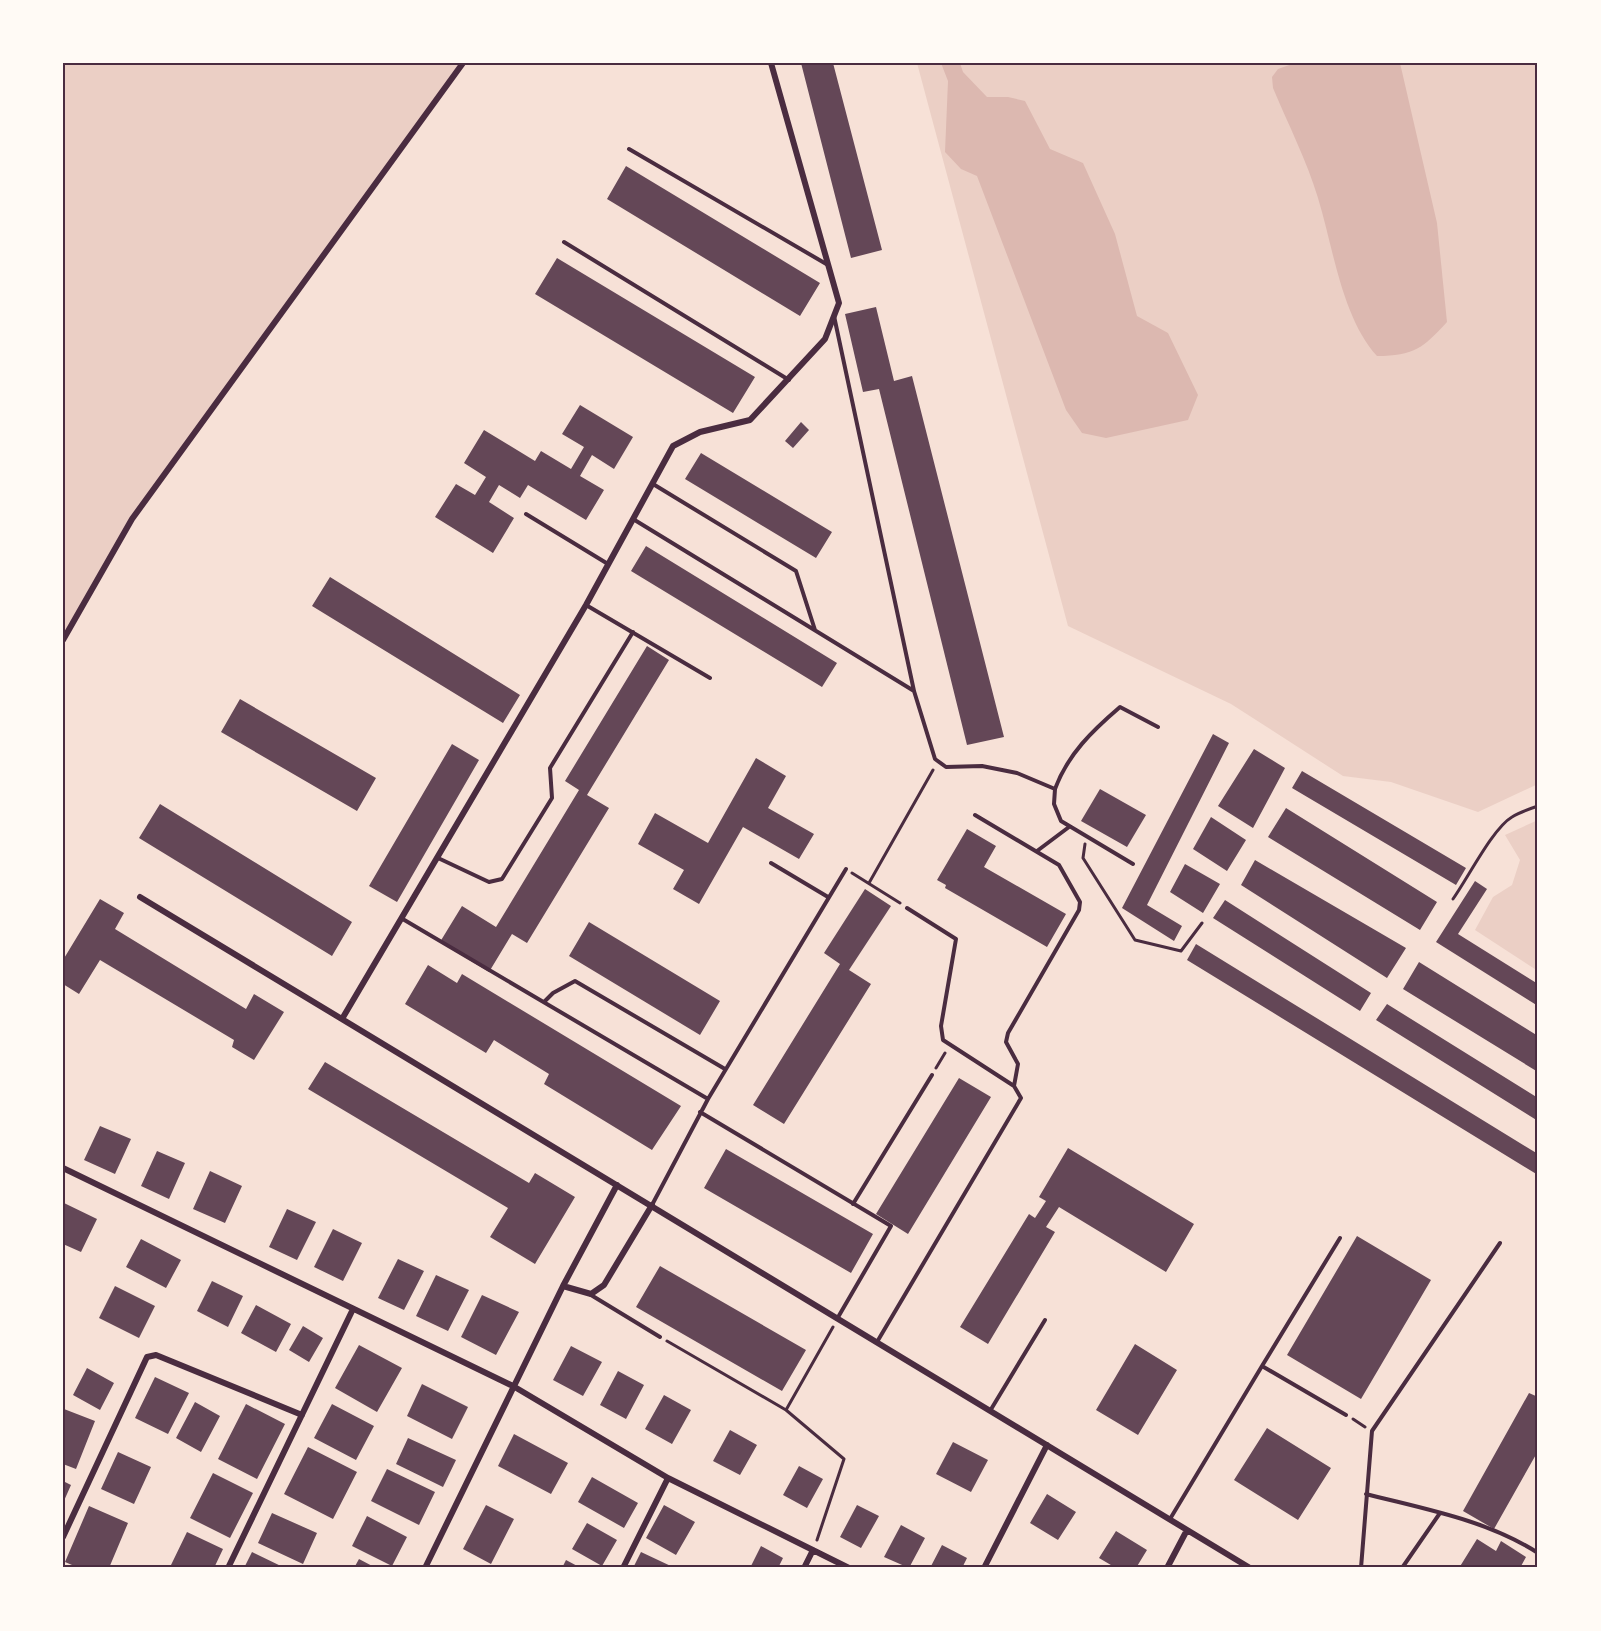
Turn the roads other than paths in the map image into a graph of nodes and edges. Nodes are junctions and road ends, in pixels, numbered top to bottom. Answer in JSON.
{"nodes":[{"id":1,"x":463,"y":63,"type":"edge"},
{"id":2,"x":771,"y":63,"type":"edge"},
{"id":3,"x":629,"y":149,"type":"dead end"},
{"id":4,"x":564,"y":242,"type":"dead end"},
{"id":5,"x":828,"y":265,"type":"junction"},
{"id":6,"x":834,"y":315,"type":"junction"},
{"id":7,"x":789,"y":380,"type":"junction"},
{"id":8,"x":652,"y":484,"type":"junction"},
{"id":9,"x":526,"y":514,"type":"dead end"},
{"id":10,"x":633,"y":519,"type":"junction"},
{"id":11,"x":608,"y":564,"type":"junction"},
{"id":12,"x":586,"y":605,"type":"junction"},
{"id":13,"x":815,"y":630,"type":"junction"},
{"id":14,"x":633,"y":632,"type":"junction"},
{"id":15,"x":63,"y":640,"type":"edge"},
{"id":16,"x":710,"y":678,"type":"dead end"},
{"id":17,"x":914,"y":691,"type":"junction"},
{"id":18,"x":1158,"y":727,"type":"dead end"},
{"id":19,"x":1055,"y":789,"type":"junction"},
{"id":20,"x":975,"y":815,"type":"dead end"},
{"id":21,"x":1069,"y":827,"type":"junction"},
{"id":22,"x":1037,"y":851,"type":"junction"},
{"id":23,"x":437,"y":857,"type":"junction"},
{"id":24,"x":771,"y":863,"type":"dead end"},
{"id":25,"x":1133,"y":864,"type":"dead end"},
{"id":26,"x":846,"y":869,"type":"road end"},
{"id":27,"x":140,"y":897,"type":"dead end"},
{"id":28,"x":828,"y":897,"type":"junction"},
{"id":29,"x":907,"y":908,"type":"road end"},
{"id":30,"x":401,"y":918,"type":"junction"},
{"id":31,"x":544,"y":1002,"type":"junction"},
{"id":32,"x":342,"y":1019,"type":"junction"},
{"id":33,"x":725,"y":1069,"type":"junction"},
{"id":34,"x":933,"y":1075,"type":"road end"},
{"id":35,"x":1014,"y":1086,"type":"junction"},
{"id":36,"x":708,"y":1099,"type":"junction"},
{"id":37,"x":700,"y":1112,"type":"junction"},
{"id":38,"x":64,"y":1171,"type":"edge"},
{"id":39,"x":617,"y":1185,"type":"junction"},
{"id":40,"x":853,"y":1204,"type":"junction"},
{"id":41,"x":652,"y":1205,"type":"junction"},
{"id":42,"x":1340,"y":1238,"type":"dead end"},
{"id":43,"x":1500,"y":1243,"type":"dead end"},
{"id":44,"x":563,"y":1286,"type":"junction"},
{"id":45,"x":591,"y":1294,"type":"junction"},
{"id":46,"x":353,"y":1309,"type":"junction"},
{"id":47,"x":837,"y":1319,"type":"junction"},
{"id":48,"x":1045,"y":1320,"type":"dead end"},
{"id":49,"x":660,"y":1337,"type":"road end"},
{"id":50,"x":877,"y":1342,"type":"junction"},
{"id":51,"x":1262,"y":1366,"type":"junction"},
{"id":52,"x":513,"y":1386,"type":"junction"},
{"id":53,"x":990,"y":1411,"type":"junction"},
{"id":54,"x":302,"y":1415,"type":"junction"},
{"id":55,"x":1346,"y":1415,"type":"road end"},
{"id":56,"x":1047,"y":1445,"type":"junction"},
{"id":57,"x":668,"y":1478,"type":"junction"},
{"id":58,"x":1366,"y":1494,"type":"junction"},
{"id":59,"x":1440,"y":1513,"type":"junction"},
{"id":60,"x":1170,"y":1519,"type":"junction"},
{"id":61,"x":1186,"y":1530,"type":"junction"},
{"id":62,"x":63,"y":1537,"type":"edge"},
{"id":63,"x":813,"y":1550,"type":"junction"},
{"id":64,"x":1538,"y":1553,"type":"edge"},
{"id":65,"x":228,"y":1568,"type":"edge"},
{"id":66,"x":425,"y":1568,"type":"edge"},
{"id":67,"x":623,"y":1568,"type":"edge"},
{"id":68,"x":804,"y":1568,"type":"edge"},
{"id":69,"x":849,"y":1568,"type":"edge"},
{"id":70,"x":984,"y":1568,"type":"edge"},
{"id":71,"x":1167,"y":1568,"type":"edge"},
{"id":72,"x":1250,"y":1568,"type":"edge"},
{"id":73,"x":1361,"y":1568,"type":"edge"},
{"id":74,"x":1402,"y":1568,"type":"edge"}],
"edges":[{"from":1,"to":15,"type":"street"},
{"from":2,"to":5,"type":"street"},
{"from":3,"to":5,"type":"lane"},
{"from":4,"to":7,"type":"lane"},
{"from":5,"to":6,"type":"street"},
{"from":6,"to":7,"type":"street"},
{"from":6,"to":17,"type":"lane"},
{"from":7,"to":8,"type":"street"},
{"from":8,"to":10,"type":"street"},
{"from":8,"to":13,"type":"lane"},
{"from":9,"to":11,"type":"lane"},
{"from":10,"to":11,"type":"street"},
{"from":10,"to":13,"type":"lane"},
{"from":11,"to":12,"type":"street"},
{"from":12,"to":14,"type":"lane"},
{"from":12,"to":23,"type":"street"},
{"from":13,"to":17,"type":"lane"},
{"from":14,"to":16,"type":"lane"},
{"from":14,"to":23,"type":"lane"},
{"from":17,"to":19,"type":"lane"},
{"from":18,"to":19,"type":"lane"},
{"from":19,"to":21,"type":"lane"},
{"from":20,"to":22,"type":"lane"},
{"from":21,"to":22,"type":"lane"},
{"from":21,"to":25,"type":"lane"},
{"from":22,"to":35,"type":"lane"},
{"from":23,"to":30,"type":"street"},
{"from":24,"to":28,"type":"lane"},
{"from":26,"to":28,"type":"lane"},
{"from":27,"to":32,"type":"street"},
{"from":28,"to":33,"type":"lane"},
{"from":29,"to":35,"type":"lane"},
{"from":30,"to":31,"type":"lane"},
{"from":30,"to":32,"type":"street"},
{"from":31,"to":33,"type":"lane"},
{"from":31,"to":36,"type":"lane"},
{"from":32,"to":39,"type":"street"},
{"from":33,"to":36,"type":"lane"},
{"from":34,"to":40,"type":"lane"},
{"from":35,"to":50,"type":"lane"},
{"from":36,"to":37,"type":"lane"},
{"from":37,"to":40,"type":"lane"},
{"from":37,"to":41,"type":"lane"},
{"from":38,"to":46,"type":"street"},
{"from":39,"to":41,"type":"street"},
{"from":39,"to":44,"type":"street"},
{"from":40,"to":47,"type":"lane"},
{"from":41,"to":45,"type":"street"},
{"from":41,"to":47,"type":"street"},
{"from":42,"to":51,"type":"lane"},
{"from":43,"to":58,"type":"lane"},
{"from":44,"to":45,"type":"street"},
{"from":44,"to":52,"type":"street"},
{"from":45,"to":49,"type":"lane"},
{"from":46,"to":52,"type":"street"},
{"from":46,"to":54,"type":"street"},
{"from":47,"to":50,"type":"street"},
{"from":48,"to":53,"type":"lane"},
{"from":50,"to":53,"type":"street"},
{"from":51,"to":55,"type":"lane"},
{"from":51,"to":60,"type":"lane"},
{"from":52,"to":57,"type":"street"},
{"from":52,"to":66,"type":"street"},
{"from":53,"to":56,"type":"street"},
{"from":54,"to":62,"type":"street"},
{"from":54,"to":65,"type":"street"},
{"from":56,"to":60,"type":"street"},
{"from":56,"to":70,"type":"street"},
{"from":57,"to":63,"type":"street"},
{"from":57,"to":67,"type":"street"},
{"from":58,"to":59,"type":"lane"},
{"from":58,"to":73,"type":"lane"},
{"from":59,"to":64,"type":"lane"},
{"from":59,"to":74,"type":"lane"},
{"from":60,"to":61,"type":"street"},
{"from":61,"to":71,"type":"street"},
{"from":61,"to":72,"type":"street"},
{"from":63,"to":68,"type":"street"},
{"from":63,"to":69,"type":"street"}]}
